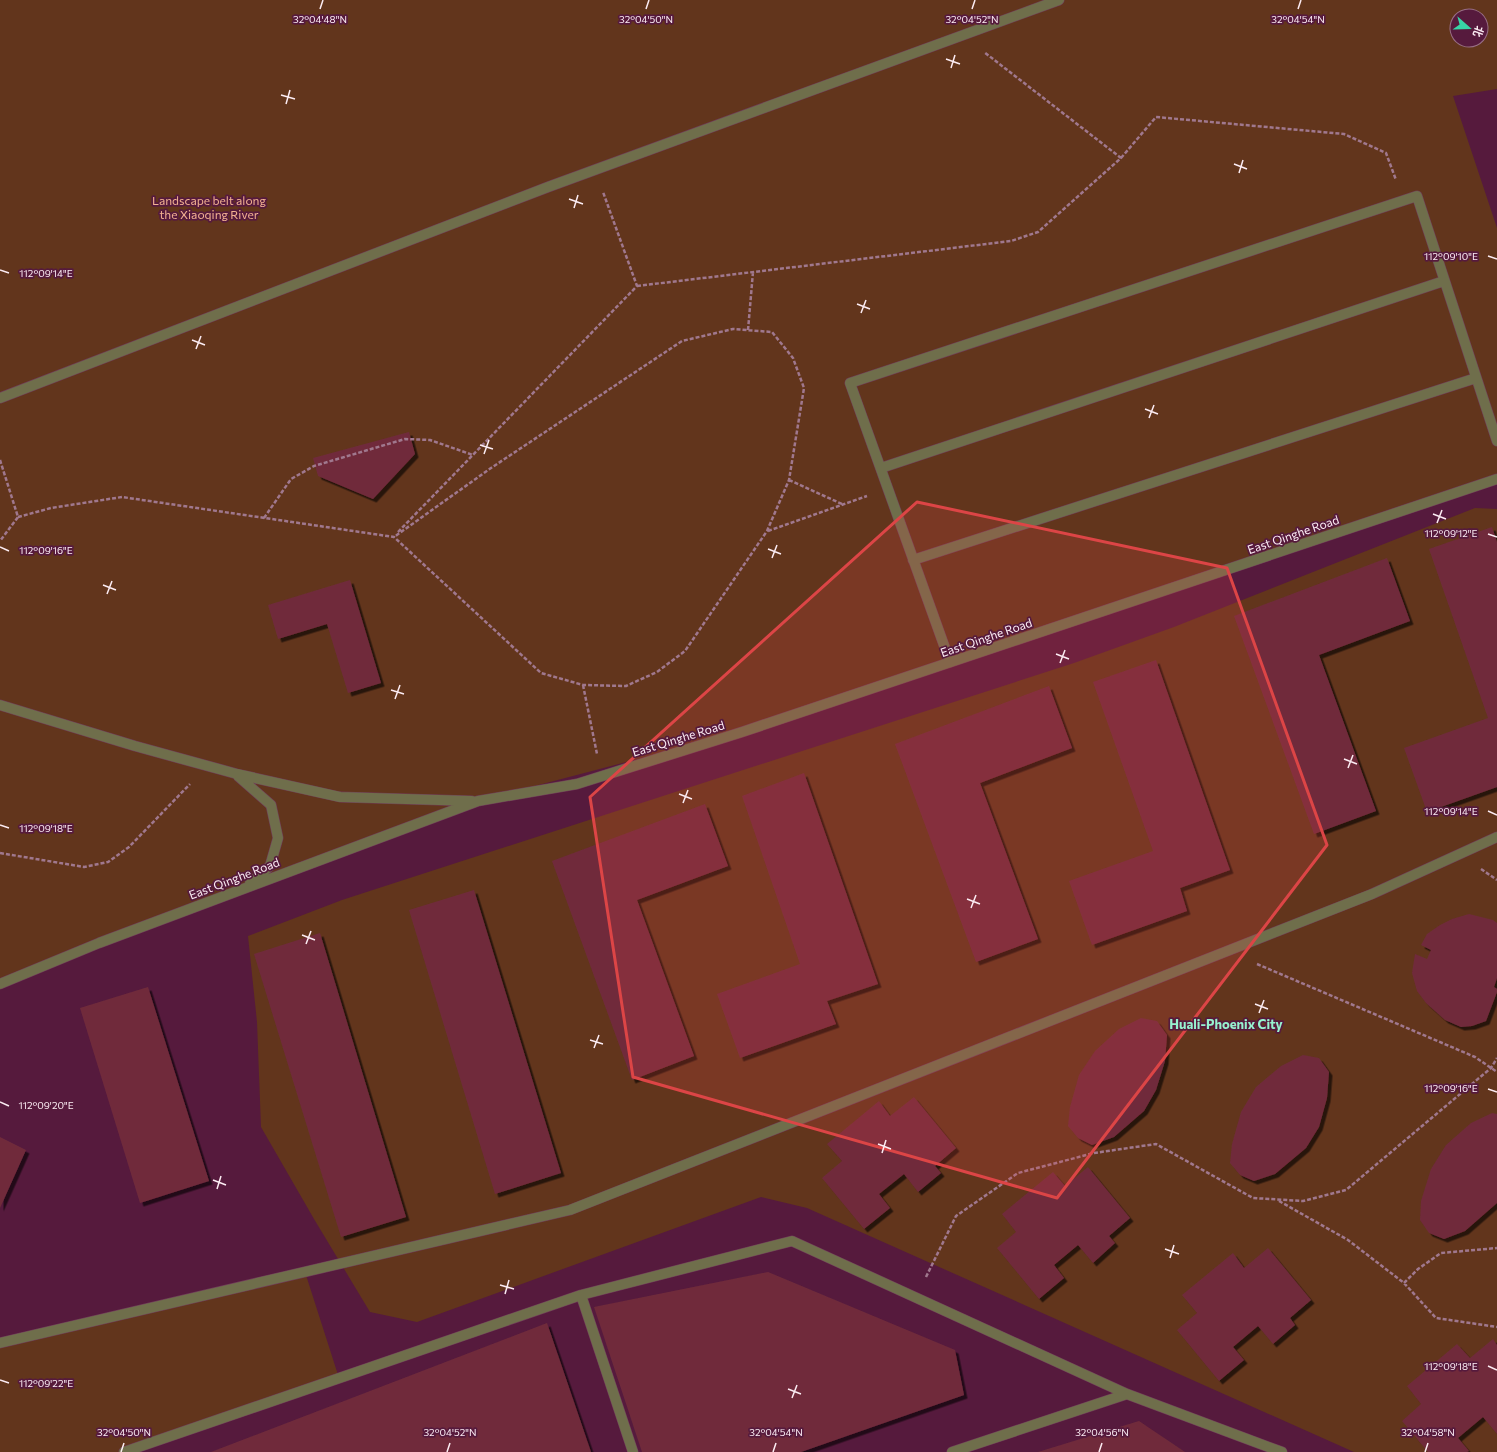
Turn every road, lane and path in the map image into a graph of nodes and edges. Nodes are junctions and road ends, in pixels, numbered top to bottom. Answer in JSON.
{"nodes":[{"id":1,"x":1059,"y":0,"type":"edge"},
{"id":2,"x":962,"y":35,"type":"junction"},
{"id":3,"x":1121,"y":158,"type":"junction"},
{"id":4,"x":596,"y":170,"type":"junction"},
{"id":5,"x":1404,"y":200,"type":"junction"},
{"id":6,"x":753,"y":272,"type":"junction"},
{"id":7,"x":1444,"y":282,"type":"junction"},
{"id":8,"x":637,"y":286,"type":"junction"},
{"id":9,"x":748,"y":330,"type":"junction"},
{"id":10,"x":1476,"y":378,"type":"junction"},
{"id":11,"x":0,"y":398,"type":"edge"},
{"id":12,"x":1497,"y":441,"type":"edge"},
{"id":13,"x":473,"y":455,"type":"junction"},
{"id":14,"x":0,"y":460,"type":"edge"},
{"id":15,"x":881,"y":468,"type":"junction"},
{"id":16,"x":1497,"y":479,"type":"edge"},
{"id":17,"x":789,"y":480,"type":"junction"},
{"id":18,"x":888,"y":489,"type":"junction"},
{"id":19,"x":843,"y":505,"type":"junction"},
{"id":20,"x":18,"y":517,"type":"junction"},
{"id":21,"x":264,"y":518,"type":"junction"},
{"id":22,"x":767,"y":531,"type":"junction"},
{"id":23,"x":394,"y":537,"type":"junction"},
{"id":24,"x":0,"y":541,"type":"edge"},
{"id":25,"x":913,"y":560,"type":"junction"},
{"id":26,"x":950,"y":662,"type":"junction"},
{"id":27,"x":583,"y":686,"type":"junction"},
{"id":28,"x":0,"y":705,"type":"edge"},
{"id":29,"x":208,"y":766,"type":"junction"},
{"id":30,"x":237,"y":774,"type":"junction"},
{"id":31,"x":602,"y":776,"type":"junction"},
{"id":32,"x":478,"y":801,"type":"junction"},
{"id":33,"x":1497,"y":837,"type":"edge"},
{"id":34,"x":0,"y":853,"type":"edge"},
{"id":35,"x":244,"y":889,"type":"junction"},
{"id":36,"x":1227,"y":951,"type":"junction"},
{"id":37,"x":0,"y":984,"type":"edge"},
{"id":38,"x":1497,"y":1058,"type":"edge"},
{"id":39,"x":1491,"y":1068,"type":"junction"},
{"id":40,"x":1497,"y":1072,"type":"edge"},
{"id":41,"x":1277,"y":1199,"type":"junction"},
{"id":42,"x":1497,"y":1248,"type":"edge"},
{"id":43,"x":1404,"y":1283,"type":"junction"},
{"id":44,"x":581,"y":1295,"type":"junction"},
{"id":45,"x":916,"y":1298,"type":"junction"},
{"id":46,"x":1497,"y":1327,"type":"edge"},
{"id":47,"x":0,"y":1343,"type":"edge"},
{"id":48,"x":1127,"y":1394,"type":"junction"},
{"id":49,"x":124,"y":1452,"type":"edge"},
{"id":50,"x":633,"y":1452,"type":"edge"},
{"id":51,"x":952,"y":1452,"type":"edge"},
{"id":52,"x":1282,"y":1452,"type":"edge"}],
"edges":[{"from":1,"to":2,"type":"street"},
{"from":2,"to":3,"type":"path"},
{"from":2,"to":4,"type":"street"},
{"from":3,"to":5,"type":"path"},
{"from":3,"to":6,"type":"path"},
{"from":4,"to":8,"type":"path"},
{"from":4,"to":11,"type":"street"},
{"from":5,"to":7,"type":"street"},
{"from":5,"to":15,"type":"street"},
{"from":6,"to":8,"type":"path"},
{"from":6,"to":9,"type":"path"},
{"from":7,"to":10,"type":"street"},
{"from":7,"to":15,"type":"street"},
{"from":8,"to":13,"type":"path"},
{"from":9,"to":17,"type":"path"},
{"from":9,"to":23,"type":"path"},
{"from":10,"to":12,"type":"street"},
{"from":10,"to":25,"type":"street"},
{"from":13,"to":21,"type":"path"},
{"from":13,"to":23,"type":"path"},
{"from":14,"to":20,"type":"path"},
{"from":15,"to":18,"type":"street"},
{"from":16,"to":26,"type":"street","name":"East Qinghe Road"},
{"from":17,"to":19,"type":"path"},
{"from":17,"to":22,"type":"path"},
{"from":18,"to":19,"type":"path"},
{"from":18,"to":25,"type":"street"},
{"from":19,"to":22,"type":"path"},
{"from":20,"to":21,"type":"path"},
{"from":20,"to":24,"type":"path"},
{"from":21,"to":23,"type":"path"},
{"from":22,"to":27,"type":"path"},
{"from":23,"to":27,"type":"path"},
{"from":25,"to":26,"type":"street"},
{"from":26,"to":31,"type":"street","name":"East Qinghe Road"},
{"from":27,"to":31,"type":"path"},
{"from":28,"to":29,"type":"street","name":"East Qinghe Road"},
{"from":29,"to":30,"type":"street","name":"East Qinghe Road"},
{"from":29,"to":34,"type":"path"},
{"from":30,"to":32,"type":"street","name":"East Qinghe Road"},
{"from":30,"to":35,"type":"street"},
{"from":31,"to":32,"type":"street","name":"East Qinghe Road"},
{"from":32,"to":35,"type":"street","name":"East Qinghe Road"},
{"from":33,"to":36,"type":"street"},
{"from":35,"to":37,"type":"street","name":"East Qinghe Road"},
{"from":36,"to":39,"type":"path"},
{"from":36,"to":47,"type":"street"},
{"from":38,"to":39,"type":"path"},
{"from":39,"to":40,"type":"path"},
{"from":39,"to":41,"type":"path"},
{"from":41,"to":43,"type":"path"},
{"from":41,"to":45,"type":"path"},
{"from":42,"to":43,"type":"path"},
{"from":43,"to":46,"type":"path"},
{"from":44,"to":45,"type":"street"},
{"from":44,"to":49,"type":"street"},
{"from":44,"to":50,"type":"street"},
{"from":45,"to":48,"type":"street"},
{"from":48,"to":51,"type":"street"},
{"from":48,"to":52,"type":"street"}]}
